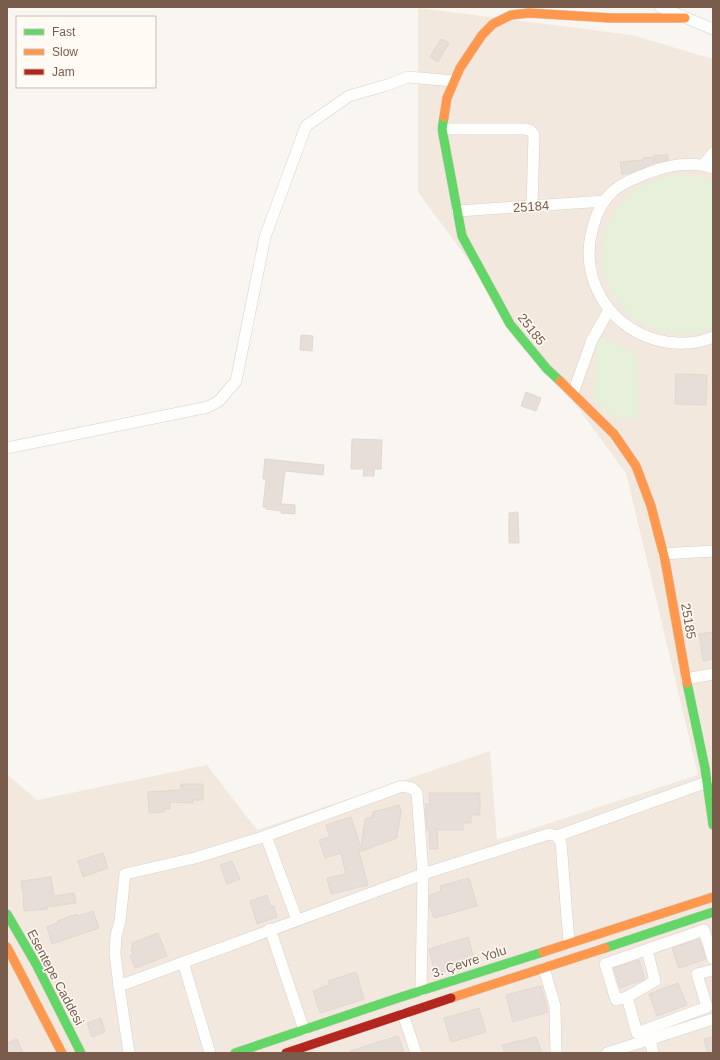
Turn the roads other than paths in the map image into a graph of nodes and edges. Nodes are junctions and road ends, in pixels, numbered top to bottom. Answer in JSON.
{"nodes":[{"id":1,"x":660,"y":7,"type":"edge"},
{"id":2,"x":685,"y":18,"type":"junction"},
{"id":3,"x":713,"y":29,"type":"edge"},
{"id":4,"x":454,"y":81,"type":"junction"},
{"id":5,"x":442,"y":129,"type":"junction"},
{"id":6,"x":713,"y":154,"type":"edge"},
{"id":7,"x":708,"y":166,"type":"edge"},
{"id":8,"x":605,"y":201,"type":"junction"},
{"id":9,"x":532,"y":206,"type":"junction"},
{"id":10,"x":457,"y":211,"type":"junction"},
{"id":11,"x":609,"y":310,"type":"junction"},
{"id":12,"x":713,"y":337,"type":"edge"},
{"id":13,"x":573,"y":393,"type":"junction"},
{"id":14,"x":7,"y":448,"type":"edge"},
{"id":15,"x":713,"y":551,"type":"edge"},
{"id":16,"x":663,"y":554,"type":"junction"},
{"id":17,"x":713,"y":674,"type":"edge"},
{"id":18,"x":686,"y":679,"type":"junction"},
{"id":19,"x":709,"y":767,"type":"edge"},
{"id":20,"x":707,"y":782,"type":"junction"},
{"id":21,"x":713,"y":825,"type":"edge"},
{"id":22,"x":266,"y":836,"type":"junction"},
{"id":23,"x":557,"y":836,"type":"junction"},
{"id":24,"x":423,"y":874,"type":"junction"},
{"id":25,"x":713,"y":896,"type":"edge"},
{"id":26,"x":713,"y":912,"type":"edge"},
{"id":27,"x":7,"y":914,"type":"edge"},
{"id":28,"x":297,"y":920,"type":"junction"},
{"id":29,"x":270,"y":929,"type":"junction"},
{"id":30,"x":569,"y":942,"type":"junction"},
{"id":31,"x":7,"y":947,"type":"edge"},
{"id":32,"x":647,"y":950,"type":"junction"},
{"id":33,"x":713,"y":959,"type":"edge"},
{"id":34,"x":183,"y":962,"type":"junction"},
{"id":35,"x":544,"y":968,"type":"junction"},
{"id":36,"x":713,"y":970,"type":"edge"},
{"id":37,"x":119,"y":986,"type":"junction"},
{"id":38,"x":421,"y":991,"type":"junction"},
{"id":39,"x":627,"y":997,"type":"junction"},
{"id":40,"x":403,"y":1014,"type":"junction"},
{"id":41,"x":713,"y":1018,"type":"edge"},
{"id":42,"x":686,"y":1021,"type":"junction"},
{"id":43,"x":304,"y":1030,"type":"junction"},
{"id":44,"x":650,"y":1039,"type":"junction"},
{"id":45,"x":62,"y":1053,"type":"edge"},
{"id":46,"x":81,"y":1053,"type":"edge"},
{"id":47,"x":129,"y":1053,"type":"edge"},
{"id":48,"x":210,"y":1053,"type":"edge"},
{"id":49,"x":235,"y":1053,"type":"edge"},
{"id":50,"x":286,"y":1053,"type":"edge"},
{"id":51,"x":416,"y":1053,"type":"edge"},
{"id":52,"x":556,"y":1053,"type":"edge"},
{"id":53,"x":607,"y":1053,"type":"edge"},
{"id":54,"x":653,"y":1053,"type":"edge"}],
"edges":[{"from":1,"to":2,"type":"street"},
{"from":2,"to":3,"type":"street"},
{"from":2,"to":4,"type":"main road","name":"25185"},
{"from":4,"to":5,"type":"main road","name":"25185"},
{"from":4,"to":14,"type":"street"},
{"from":5,"to":9,"type":"street"},
{"from":5,"to":10,"type":"main road","name":"25185"},
{"from":6,"to":7,"type":"street"},
{"from":7,"to":8,"type":"street"},
{"from":8,"to":9,"type":"street","name":"25184"},
{"from":8,"to":11,"type":"street"},
{"from":9,"to":10,"type":"street","name":"25184"},
{"from":10,"to":13,"type":"main road","name":"25185"},
{"from":11,"to":12,"type":"street"},
{"from":11,"to":13,"type":"street"},
{"from":13,"to":16,"type":"main road","name":"25185"},
{"from":15,"to":16,"type":"street"},
{"from":16,"to":18,"type":"main road","name":"25185"},
{"from":17,"to":18,"type":"street"},
{"from":18,"to":19,"type":"main road","name":"25185"},
{"from":19,"to":20,"type":"main road","name":"25185"},
{"from":20,"to":21,"type":"main road","name":"25185"},
{"from":20,"to":23,"type":"street"},
{"from":22,"to":24,"type":"street"},
{"from":22,"to":28,"type":"street"},
{"from":22,"to":37,"type":"street"},
{"from":23,"to":24,"type":"street"},
{"from":23,"to":30,"type":"street"},
{"from":24,"to":28,"type":"street"},
{"from":24,"to":38,"type":"street"},
{"from":25,"to":30,"type":"main road","name":"3. Çevre Yolu"},
{"from":26,"to":35,"type":"main road"},
{"from":27,"to":46,"type":"main road","name":"Esentepe Caddesi"},
{"from":28,"to":29,"type":"street"},
{"from":29,"to":34,"type":"street"},
{"from":29,"to":43,"type":"street"},
{"from":30,"to":38,"type":"main road","name":"3. Çevre Yolu"},
{"from":31,"to":45,"type":"main road"},
{"from":32,"to":33,"type":"street"},
{"from":32,"to":39,"type":"street"},
{"from":32,"to":39,"type":"street"},
{"from":34,"to":37,"type":"street"},
{"from":34,"to":48,"type":"street"},
{"from":35,"to":40,"type":"main road"},
{"from":35,"to":52,"type":"street"},
{"from":36,"to":42,"type":"street"},
{"from":37,"to":47,"type":"street"},
{"from":38,"to":43,"type":"main road","name":"3. Çevre Yolu"},
{"from":39,"to":42,"type":"street"},
{"from":40,"to":50,"type":"main road"},
{"from":40,"to":51,"type":"street"},
{"from":41,"to":42,"type":"street"},
{"from":42,"to":44,"type":"street"},
{"from":43,"to":49,"type":"main road","name":"3. Çevre Yolu"},
{"from":44,"to":53,"type":"street"},
{"from":44,"to":54,"type":"street"}]}
